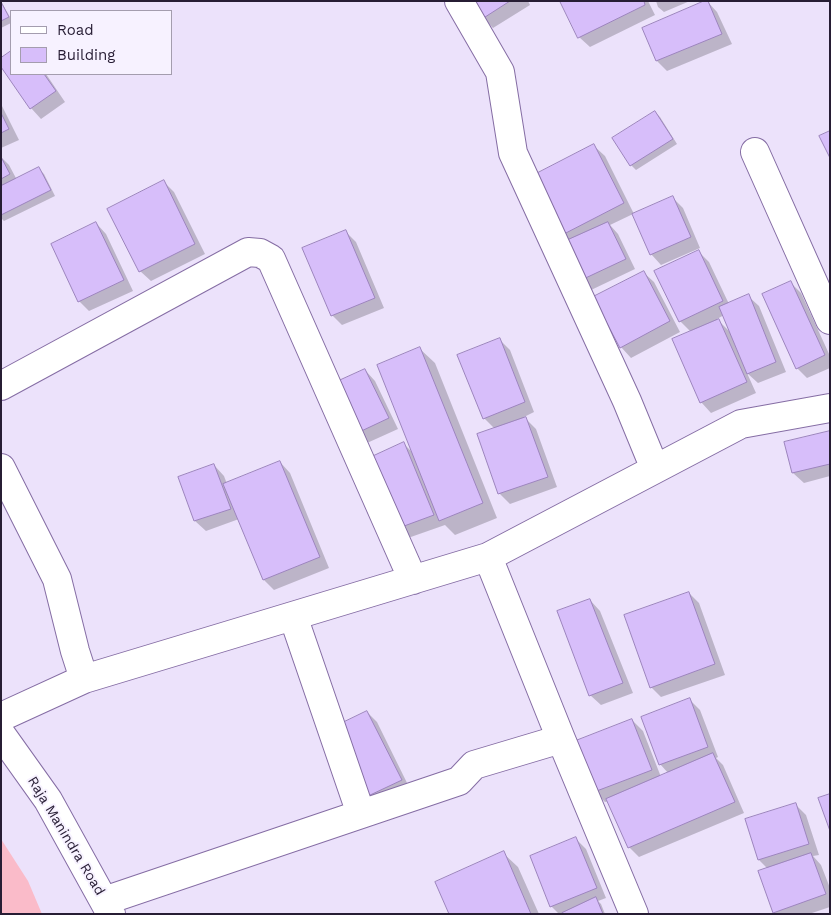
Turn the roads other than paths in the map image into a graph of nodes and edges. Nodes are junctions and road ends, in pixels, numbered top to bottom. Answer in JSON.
{"nodes":[{"id":1,"x":459,"y":1,"type":"edge"},
{"id":2,"x":754,"y":152,"type":"dead end"},
{"id":3,"x":830,"y":320,"type":"edge"},
{"id":4,"x":1,"y":386,"type":"edge"},
{"id":5,"x":830,"y":408,"type":"edge"},
{"id":6,"x":1,"y":468,"type":"edge"},
{"id":7,"x":655,"y":469,"type":"junction"},
{"id":8,"x":488,"y":557,"type":"junction"},
{"id":9,"x":413,"y":580,"type":"junction"},
{"id":10,"x":293,"y":616,"type":"junction"},
{"id":11,"x":84,"y":679,"type":"junction"},
{"id":12,"x":1,"y":717,"type":"edge"},
{"id":13,"x":1,"y":734,"type":"edge"},
{"id":14,"x":561,"y":739,"type":"junction"},
{"id":15,"x":361,"y":814,"type":"junction"},
{"id":16,"x":108,"y":907,"type":"edge"},
{"id":17,"x":634,"y":914,"type":"edge"}],
"edges":[{"from":1,"to":7,"type":"street"},
{"from":2,"to":3,"type":"street"},
{"from":4,"to":9,"type":"street"},
{"from":5,"to":7,"type":"street"},
{"from":6,"to":11,"type":"street"},
{"from":7,"to":8,"type":"street"},
{"from":8,"to":9,"type":"street"},
{"from":8,"to":14,"type":"street"},
{"from":9,"to":10,"type":"street"},
{"from":10,"to":11,"type":"street"},
{"from":10,"to":15,"type":"street"},
{"from":11,"to":12,"type":"street"},
{"from":13,"to":16,"type":"street","name":"Raja Manindra Road"},
{"from":14,"to":15,"type":"street"},
{"from":14,"to":17,"type":"street"},
{"from":15,"to":16,"type":"street"}]}
